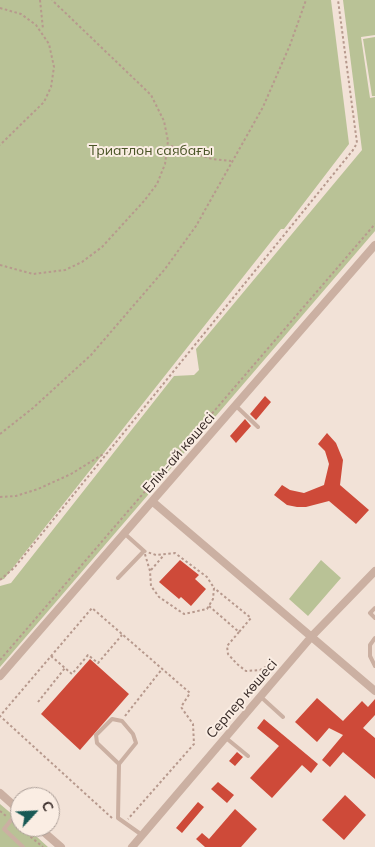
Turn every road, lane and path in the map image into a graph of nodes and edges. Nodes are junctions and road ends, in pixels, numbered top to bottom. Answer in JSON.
{"nodes":[{"id":1,"x":40,"y":0,"type":"edge"},
{"id":2,"x":52,"y":0,"type":"edge"},
{"id":3,"x":306,"y":0,"type":"edge"},
{"id":4,"x":338,"y":0,"type":"edge"},
{"id":5,"x":0,"y":8,"type":"edge"},
{"id":6,"x":42,"y":29,"type":"dead end"},
{"id":7,"x":0,"y":145,"type":"edge"},
{"id":8,"x":170,"y":146,"type":"dead end"},
{"id":9,"x":231,"y":161,"type":"dead end"},
{"id":10,"x":375,"y":224,"type":"edge"},
{"id":11,"x":375,"y":245,"type":"edge"},
{"id":12,"x":0,"y":264,"type":"edge"},
{"id":13,"x":236,"y":406,"type":"junction"},
{"id":14,"x":258,"y":427,"type":"dead end"},
{"id":15,"x":0,"y":434,"type":"edge"},
{"id":16,"x":109,"y":450,"type":"junction"},
{"id":17,"x":0,"y":497,"type":"edge"},
{"id":18,"x":153,"y":502,"type":"junction"},
{"id":19,"x":125,"y":534,"type":"junction"},
{"id":20,"x":144,"y":551,"type":"junction"},
{"id":21,"x":164,"y":555,"type":"junction"},
{"id":22,"x":375,"y":570,"type":"edge"},
{"id":23,"x":150,"y":571,"type":"junction"},
{"id":24,"x":118,"y":578,"type":"dead end"},
{"id":25,"x":0,"y":580,"type":"edge"},
{"id":26,"x":214,"y":588,"type":"junction"},
{"id":27,"x":209,"y":606,"type":"junction"},
{"id":28,"x":375,"y":608,"type":"edge"},
{"id":29,"x":375,"y":618,"type":"edge"},
{"id":30,"x":239,"y":632,"type":"junction"},
{"id":31,"x":122,"y":634,"type":"junction"},
{"id":32,"x":312,"y":636,"type":"junction"},
{"id":33,"x":375,"y":638,"type":"edge"},
{"id":34,"x":51,"y":656,"type":"junction"},
{"id":35,"x":0,"y":660,"type":"edge"},
{"id":36,"x":269,"y":665,"type":"dead end"},
{"id":37,"x":375,"y":666,"type":"edge"},
{"id":38,"x":65,"y":668,"type":"junction"},
{"id":39,"x":162,"y":669,"type":"junction"},
{"id":40,"x":0,"y":676,"type":"edge"},
{"id":41,"x":375,"y":691,"type":"edge"},
{"id":42,"x":260,"y":697,"type":"junction"},
{"id":43,"x":38,"y":702,"type":"dead end"},
{"id":44,"x":283,"y":717,"type":"dead end"},
{"id":45,"x":122,"y":721,"type":"junction"},
{"id":46,"x":226,"y":738,"type":"junction"},
{"id":47,"x":248,"y":756,"type":"dead end"},
{"id":48,"x":119,"y":764,"type":"junction"},
{"id":49,"x":0,"y":793,"type":"edge"},
{"id":50,"x":10,"y":802,"type":"edge"},
{"id":51,"x":118,"y":818,"type":"junction"},
{"id":52,"x":10,"y":821,"type":"edge"},
{"id":53,"x":125,"y":823,"type":"junction"},
{"id":54,"x":10,"y":834,"type":"edge"},
{"id":55,"x":142,"y":836,"type":"junction"},
{"id":56,"x":13,"y":837,"type":"edge"},
{"id":57,"x":31,"y":837,"type":"edge"},
{"id":58,"x":50,"y":837,"type":"edge"},
{"id":59,"x":24,"y":847,"type":"edge"},
{"id":60,"x":43,"y":847,"type":"edge"},
{"id":61,"x":61,"y":847,"type":"edge"},
{"id":62,"x":132,"y":847,"type":"edge"}],
"edges":[{"from":1,"to":6,"type":"path"},
{"from":2,"to":12,"type":"path"},
{"from":3,"to":15,"type":"path"},
{"from":4,"to":16,"type":"path"},
{"from":5,"to":7,"type":"path"},
{"from":8,"to":9,"type":"path"},
{"from":10,"to":35,"type":"path"},
{"from":11,"to":13,"type":"street","name":"Елім-ай көшесі"},
{"from":13,"to":14,"type":"lane"},
{"from":13,"to":18,"type":"street","name":"Елім-ай көшесі"},
{"from":16,"to":17,"type":"path"},
{"from":16,"to":25,"type":"path"},
{"from":18,"to":19,"type":"street","name":"Елім-ай көшесі"},
{"from":18,"to":32,"type":"street"},
{"from":19,"to":20,"type":"lane"},
{"from":19,"to":40,"type":"street","name":"Елім-ай көшесі"},
{"from":20,"to":21,"type":"path"},
{"from":20,"to":23,"type":"path"},
{"from":20,"to":24,"type":"lane"},
{"from":21,"to":23,"type":"path"},
{"from":21,"to":26,"type":"path"},
{"from":22,"to":32,"type":"street","name":"Серпер көшесі"},
{"from":23,"to":27,"type":"path"},
{"from":26,"to":27,"type":"path"},
{"from":26,"to":30,"type":"path"},
{"from":27,"to":30,"type":"path"},
{"from":28,"to":29,"type":"lane"},
{"from":30,"to":36,"type":"path"},
{"from":31,"to":34,"type":"path"},
{"from":31,"to":38,"type":"path"},
{"from":31,"to":39,"type":"path"},
{"from":32,"to":41,"type":"street"},
{"from":32,"to":42,"type":"street","name":"Серпер көшесі"},
{"from":33,"to":37,"type":"lane"},
{"from":34,"to":38,"type":"path"},
{"from":34,"to":51,"type":"path"},
{"from":38,"to":43,"type":"path"},
{"from":39,"to":45,"type":"path"},
{"from":39,"to":53,"type":"path"},
{"from":42,"to":44,"type":"lane"},
{"from":42,"to":46,"type":"street","name":"Серпер көшесі"},
{"from":45,"to":48,"type":"lane"},
{"from":45,"to":48,"type":"lane"},
{"from":46,"to":47,"type":"lane"},
{"from":46,"to":55,"type":"street","name":"Серпер көшесі"},
{"from":48,"to":51,"type":"lane"},
{"from":49,"to":50,"type":"street"},
{"from":51,"to":53,"type":"lane"},
{"from":52,"to":54,"type":"lane"},
{"from":53,"to":55,"type":"lane"},
{"from":55,"to":62,"type":"street","name":"Серпер көшесі"},
{"from":56,"to":59,"type":"lane"},
{"from":57,"to":60,"type":"path"},
{"from":58,"to":61,"type":"street"}]}
